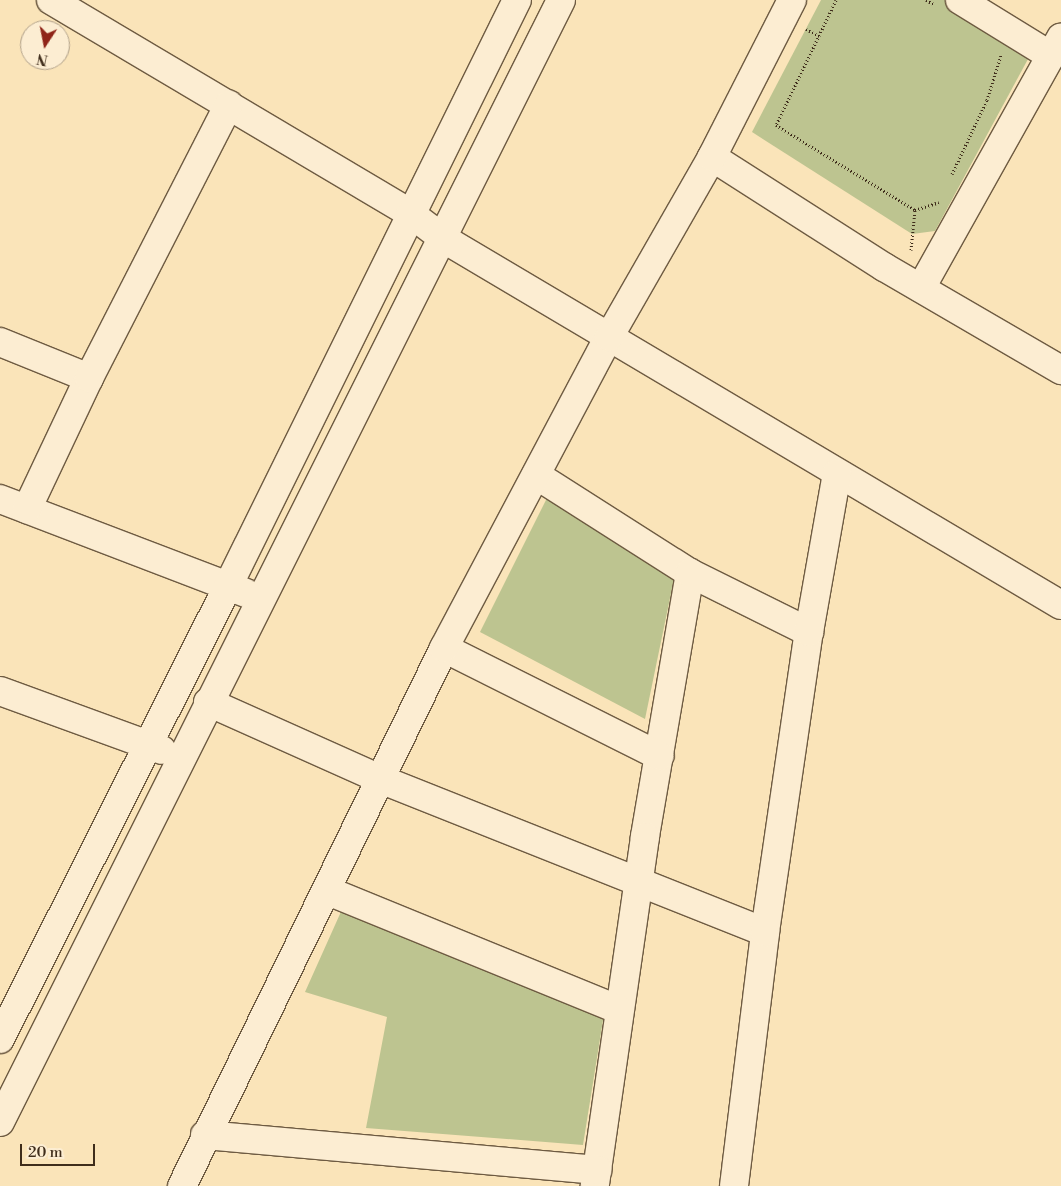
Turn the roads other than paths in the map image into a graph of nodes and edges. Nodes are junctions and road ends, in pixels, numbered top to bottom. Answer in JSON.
{"nodes":[{"id":1,"x":51,"y":0,"type":"edge"},
{"id":2,"x":516,"y":0,"type":"edge"},
{"id":3,"x":561,"y":0,"type":"edge"},
{"id":4,"x":792,"y":0,"type":"edge"},
{"id":5,"x":947,"y":2,"type":"edge"},
{"id":6,"x":1056,"y":47,"type":"edge"},
{"id":7,"x":229,"y":105,"type":"junction"},
{"id":8,"x":712,"y":157,"type":"junction"},
{"id":9,"x":411,"y":214,"type":"junction"},
{"id":10,"x":444,"y":239,"type":"junction"},
{"id":11,"x":914,"y":284,"type":"junction"},
{"id":12,"x":610,"y":337,"type":"junction"},
{"id":13,"x":0,"y":342,"type":"edge"},
{"id":14,"x":1060,"y":366,"type":"edge"},
{"id":15,"x":89,"y":378,"type":"junction"},
{"id":16,"x":837,"y":473,"type":"junction"},
{"id":17,"x":536,"y":474,"type":"junction"},
{"id":18,"x":0,"y":499,"type":"edge"},
{"id":19,"x":27,"y":509,"type":"junction"},
{"id":20,"x":690,"y":574,"type":"junction"},
{"id":21,"x":228,"y":586,"type":"junction"},
{"id":22,"x":261,"y":600,"type":"junction"},
{"id":23,"x":1061,"y":605,"type":"edge"},
{"id":24,"x":809,"y":632,"type":"junction"},
{"id":25,"x":444,"y":648,"type":"junction"},
{"id":26,"x":0,"y":691,"type":"edge"},
{"id":27,"x":208,"y":702,"type":"junction"},
{"id":28,"x":146,"y":744,"type":"junction"},
{"id":29,"x":660,"y":756,"type":"junction"},
{"id":30,"x":182,"y":758,"type":"junction"},
{"id":31,"x":380,"y":780,"type":"junction"},
{"id":32,"x":640,"y":883,"type":"junction"},
{"id":33,"x":328,"y":890,"type":"junction"},
{"id":34,"x":765,"y":932,"type":"junction"},
{"id":35,"x":619,"y":1010,"type":"junction"},
{"id":36,"x":0,"y":1039,"type":"edge"},
{"id":37,"x":0,"y":1122,"type":"edge"},
{"id":38,"x":205,"y":1135,"type":"junction"},
{"id":39,"x":596,"y":1178,"type":"edge"},
{"id":40,"x":182,"y":1186,"type":"edge"},
{"id":41,"x":734,"y":1186,"type":"edge"}],
"edges":[{"from":1,"to":7,"type":"street"},
{"from":2,"to":9,"type":"street"},
{"from":3,"to":10,"type":"street"},
{"from":4,"to":8,"type":"street"},
{"from":5,"to":6,"type":"street"},
{"from":6,"to":11,"type":"street"},
{"from":7,"to":9,"type":"street"},
{"from":7,"to":15,"type":"street"},
{"from":8,"to":11,"type":"street"},
{"from":8,"to":12,"type":"street"},
{"from":9,"to":10,"type":"street"},
{"from":9,"to":21,"type":"street"},
{"from":10,"to":12,"type":"street"},
{"from":10,"to":22,"type":"street"},
{"from":11,"to":14,"type":"street"},
{"from":12,"to":16,"type":"street"},
{"from":12,"to":17,"type":"street"},
{"from":13,"to":15,"type":"street"},
{"from":15,"to":19,"type":"street"},
{"from":16,"to":23,"type":"street"},
{"from":16,"to":24,"type":"street"},
{"from":17,"to":20,"type":"street"},
{"from":17,"to":25,"type":"street"},
{"from":18,"to":19,"type":"street"},
{"from":19,"to":21,"type":"street"},
{"from":20,"to":24,"type":"street"},
{"from":20,"to":29,"type":"street"},
{"from":21,"to":22,"type":"street"},
{"from":21,"to":28,"type":"street"},
{"from":22,"to":27,"type":"street"},
{"from":24,"to":34,"type":"street"},
{"from":25,"to":29,"type":"street"},
{"from":25,"to":31,"type":"street"},
{"from":26,"to":28,"type":"street"},
{"from":27,"to":30,"type":"street"},
{"from":27,"to":31,"type":"street"},
{"from":28,"to":30,"type":"street"},
{"from":28,"to":36,"type":"street"},
{"from":29,"to":32,"type":"street"},
{"from":30,"to":37,"type":"street"},
{"from":31,"to":32,"type":"street"},
{"from":31,"to":33,"type":"street"},
{"from":32,"to":34,"type":"street"},
{"from":32,"to":35,"type":"street"},
{"from":33,"to":35,"type":"street"},
{"from":33,"to":38,"type":"street"},
{"from":34,"to":41,"type":"street"},
{"from":35,"to":39,"type":"street"},
{"from":38,"to":39,"type":"street"},
{"from":38,"to":40,"type":"street"}]}
